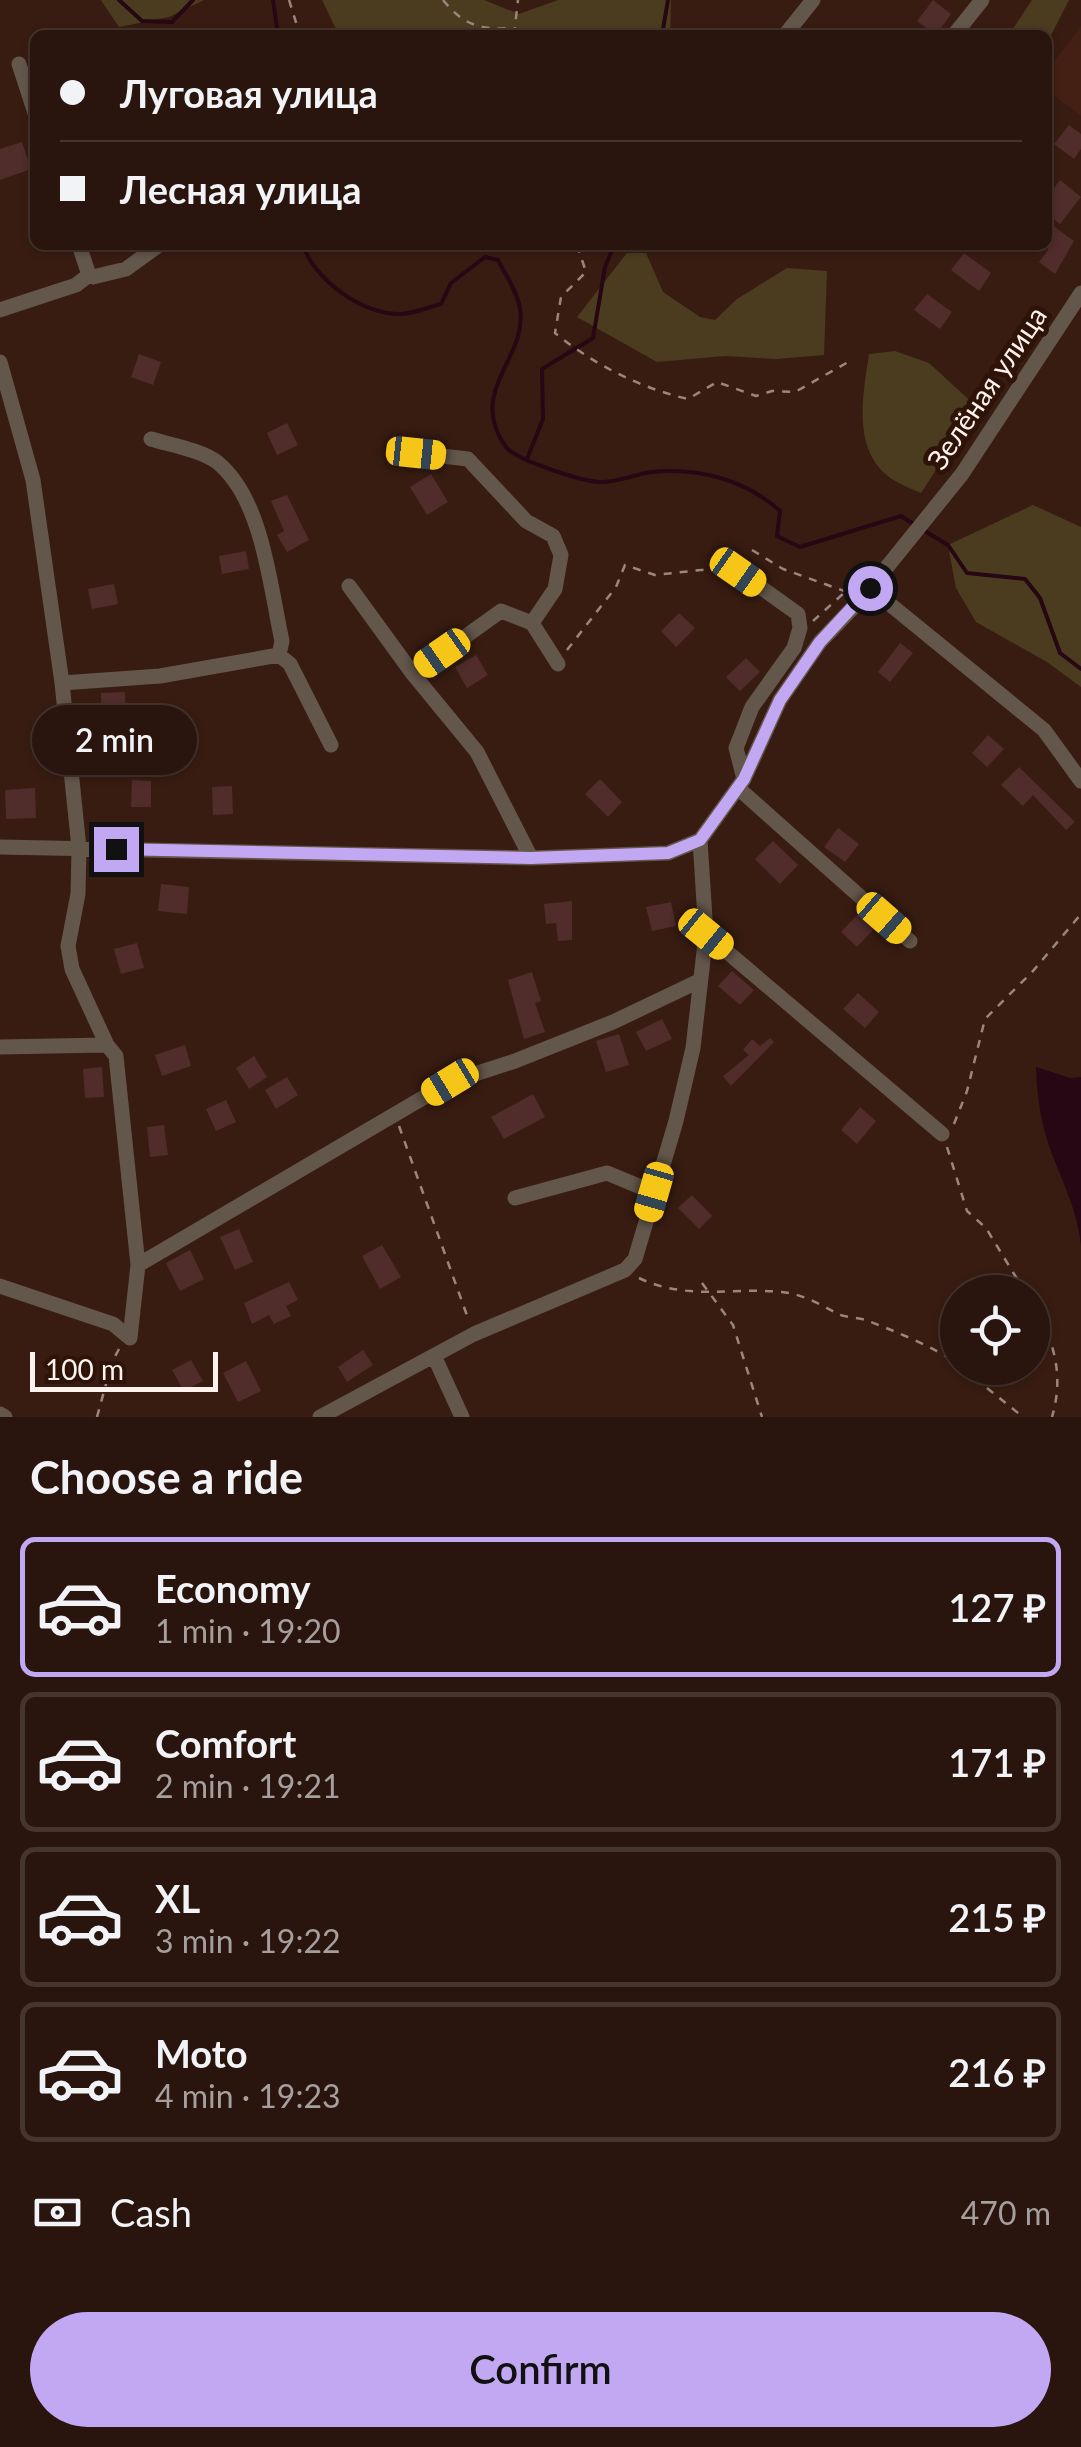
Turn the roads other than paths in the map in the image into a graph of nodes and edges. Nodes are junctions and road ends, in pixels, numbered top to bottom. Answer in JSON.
{"nodes":[{"id":1,"x":813,"y":0,"type":"edge"},
{"id":2,"x":982,"y":0,"type":"edge"},
{"id":3,"x":789,"y":30,"type":"edge"},
{"id":4,"x":958,"y":30,"type":"edge"},
{"id":5,"x":19,"y":64,"type":"dead end"},
{"id":6,"x":30,"y":97,"type":"edge"},
{"id":7,"x":81,"y":250,"type":"edge"},
{"id":8,"x":152,"y":250,"type":"edge"},
{"id":9,"x":89,"y":275,"type":"junction"},
{"id":10,"x":1081,"y":293,"type":"edge"},
{"id":11,"x":0,"y":310,"type":"edge"},
{"id":12,"x":0,"y":362,"type":"edge"},
{"id":13,"x":151,"y":439,"type":"dead end"},
{"id":14,"x":416,"y":453,"type":"dead end"},
{"id":15,"x":738,"y":572,"type":"road end"},
{"id":16,"x":350,"y":586,"type":"dead end"},
{"id":17,"x":866,"y":593,"type":"junction"},
{"id":18,"x":532,"y":623,"type":"junction"},
{"id":19,"x":279,"y":655,"type":"junction"},
{"id":20,"x":558,"y":664,"type":"road end"},
{"id":21,"x":412,"y":674,"type":"junction"},
{"id":22,"x":62,"y":682,"type":"junction"},
{"id":23,"x":331,"y":745,"type":"dead end"},
{"id":24,"x":1081,"y":781,"type":"edge"},
{"id":25,"x":741,"y":783,"type":"junction"},
{"id":26,"x":700,"y":840,"type":"junction"},
{"id":27,"x":0,"y":847,"type":"edge"},
{"id":28,"x":79,"y":848,"type":"junction"},
{"id":29,"x":531,"y":858,"type":"junction"},
{"id":30,"x":706,"y":934,"type":"junction"},
{"id":31,"x":910,"y":941,"type":"dead end"},
{"id":32,"x":698,"y":981,"type":"junction"},
{"id":33,"x":107,"y":1045,"type":"junction"},
{"id":34,"x":0,"y":1047,"type":"edge"},
{"id":35,"x":942,"y":1134,"type":"road end"},
{"id":36,"x":655,"y":1186,"type":"junction"},
{"id":37,"x":515,"y":1198,"type":"dead end"},
{"id":38,"x":138,"y":1265,"type":"junction"},
{"id":39,"x":0,"y":1286,"type":"edge"},
{"id":40,"x":434,"y":1356,"type":"junction"},
{"id":41,"x":320,"y":1417,"type":"edge"},
{"id":42,"x":462,"y":1417,"type":"edge"}],
"edges":[{"from":1,"to":3,"type":"street"},
{"from":2,"to":4,"type":"street"},
{"from":5,"to":6,"type":"street"},
{"from":7,"to":9,"type":"street"},
{"from":8,"to":9,"type":"street"},
{"from":9,"to":11,"type":"street"},
{"from":10,"to":17,"type":"street","name":"Зелёная улица"},
{"from":12,"to":22,"type":"street"},
{"from":13,"to":19,"type":"street"},
{"from":14,"to":18,"type":"street"},
{"from":15,"to":25,"type":"street"},
{"from":16,"to":21,"type":"street"},
{"from":17,"to":24,"type":"street"},
{"from":17,"to":25,"type":"street","name":"Зелёная улица"},
{"from":18,"to":20,"type":"street"},
{"from":18,"to":21,"type":"street"},
{"from":19,"to":22,"type":"street"},
{"from":19,"to":23,"type":"street"},
{"from":21,"to":29,"type":"street"},
{"from":22,"to":28,"type":"street"},
{"from":25,"to":26,"type":"street","name":"Зелёная улица"},
{"from":25,"to":31,"type":"street"},
{"from":26,"to":29,"type":"street"},
{"from":26,"to":30,"type":"street"},
{"from":27,"to":28,"type":"street"},
{"from":28,"to":29,"type":"street"},
{"from":28,"to":33,"type":"street"},
{"from":30,"to":32,"type":"street"},
{"from":30,"to":35,"type":"street"},
{"from":32,"to":36,"type":"street"},
{"from":32,"to":38,"type":"street"},
{"from":33,"to":34,"type":"street"},
{"from":33,"to":38,"type":"street"},
{"from":36,"to":37,"type":"street"},
{"from":36,"to":40,"type":"street"},
{"from":38,"to":39,"type":"street"},
{"from":40,"to":41,"type":"street"},
{"from":40,"to":42,"type":"street"}]}
